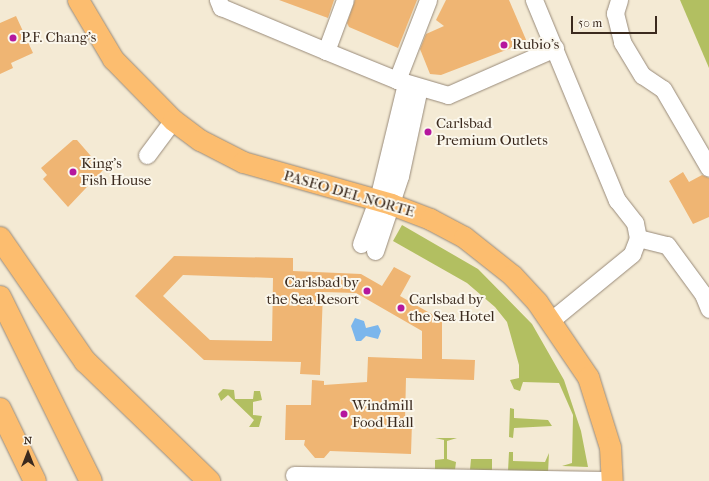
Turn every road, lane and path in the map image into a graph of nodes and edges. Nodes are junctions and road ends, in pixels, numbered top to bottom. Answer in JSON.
{"nodes":[{"id":1,"x":78,"y":0,"type":"edge"},
{"id":2,"x":218,"y":0,"type":"edge"},
{"id":3,"x":346,"y":0,"type":"edge"},
{"id":4,"x":428,"y":0,"type":"edge"},
{"id":5,"x":534,"y":0,"type":"edge"},
{"id":6,"x":619,"y":0,"type":"edge"},
{"id":7,"x":555,"y":48,"type":"junction"},
{"id":8,"x":326,"y":51,"type":"junction"},
{"id":9,"x":407,"y":83,"type":"junction"},
{"id":10,"x":173,"y":120,"type":"junction"},
{"id":11,"x":147,"y":155,"type":"dead end"},
{"id":12,"x":709,"y":168,"type":"edge"},
{"id":13,"x":384,"y":202,"type":"junction"},
{"id":14,"x":0,"y":238,"type":"edge"},
{"id":15,"x":638,"y":238,"type":"junction"},
{"id":16,"x":368,"y":248,"type":"dead end"},
{"id":17,"x":0,"y":297,"type":"edge"},
{"id":18,"x":709,"y":309,"type":"edge"},
{"id":19,"x":550,"y":321,"type":"junction"},
{"id":20,"x":0,"y":409,"type":"edge"},
{"id":21,"x":0,"y":444,"type":"edge"},
{"id":22,"x":294,"y":475,"type":"dead end"},
{"id":23,"x":612,"y":480,"type":"edge"},
{"id":24,"x":24,"y":481,"type":"edge"},
{"id":25,"x":35,"y":481,"type":"edge"},
{"id":26,"x":91,"y":481,"type":"edge"},
{"id":27,"x":209,"y":481,"type":"edge"}],
"edges":[{"from":1,"to":10,"type":"main road","name":"PASEO DEL NORTE"},
{"from":2,"to":8,"type":"street"},
{"from":3,"to":8,"type":"street"},
{"from":4,"to":9,"type":"street"},
{"from":5,"to":7,"type":"street"},
{"from":6,"to":12,"type":"street"},
{"from":7,"to":9,"type":"street"},
{"from":7,"to":15,"type":"street"},
{"from":8,"to":9,"type":"street"},
{"from":9,"to":13,"type":"street"},
{"from":10,"to":11,"type":"street"},
{"from":10,"to":13,"type":"main road","name":"PASEO DEL NORTE"},
{"from":13,"to":16,"type":"street"},
{"from":13,"to":19,"type":"main road","name":"PASEO DEL NORTE"},
{"from":14,"to":27,"type":"highway"},
{"from":15,"to":18,"type":"street"},
{"from":15,"to":19,"type":"street"},
{"from":17,"to":26,"type":"highway"},
{"from":19,"to":23,"type":"main road","name":"PASEO DEL NORTE"},
{"from":20,"to":25,"type":"highway"},
{"from":21,"to":24,"type":"highway"},
{"from":22,"to":23,"type":"street"}]}
